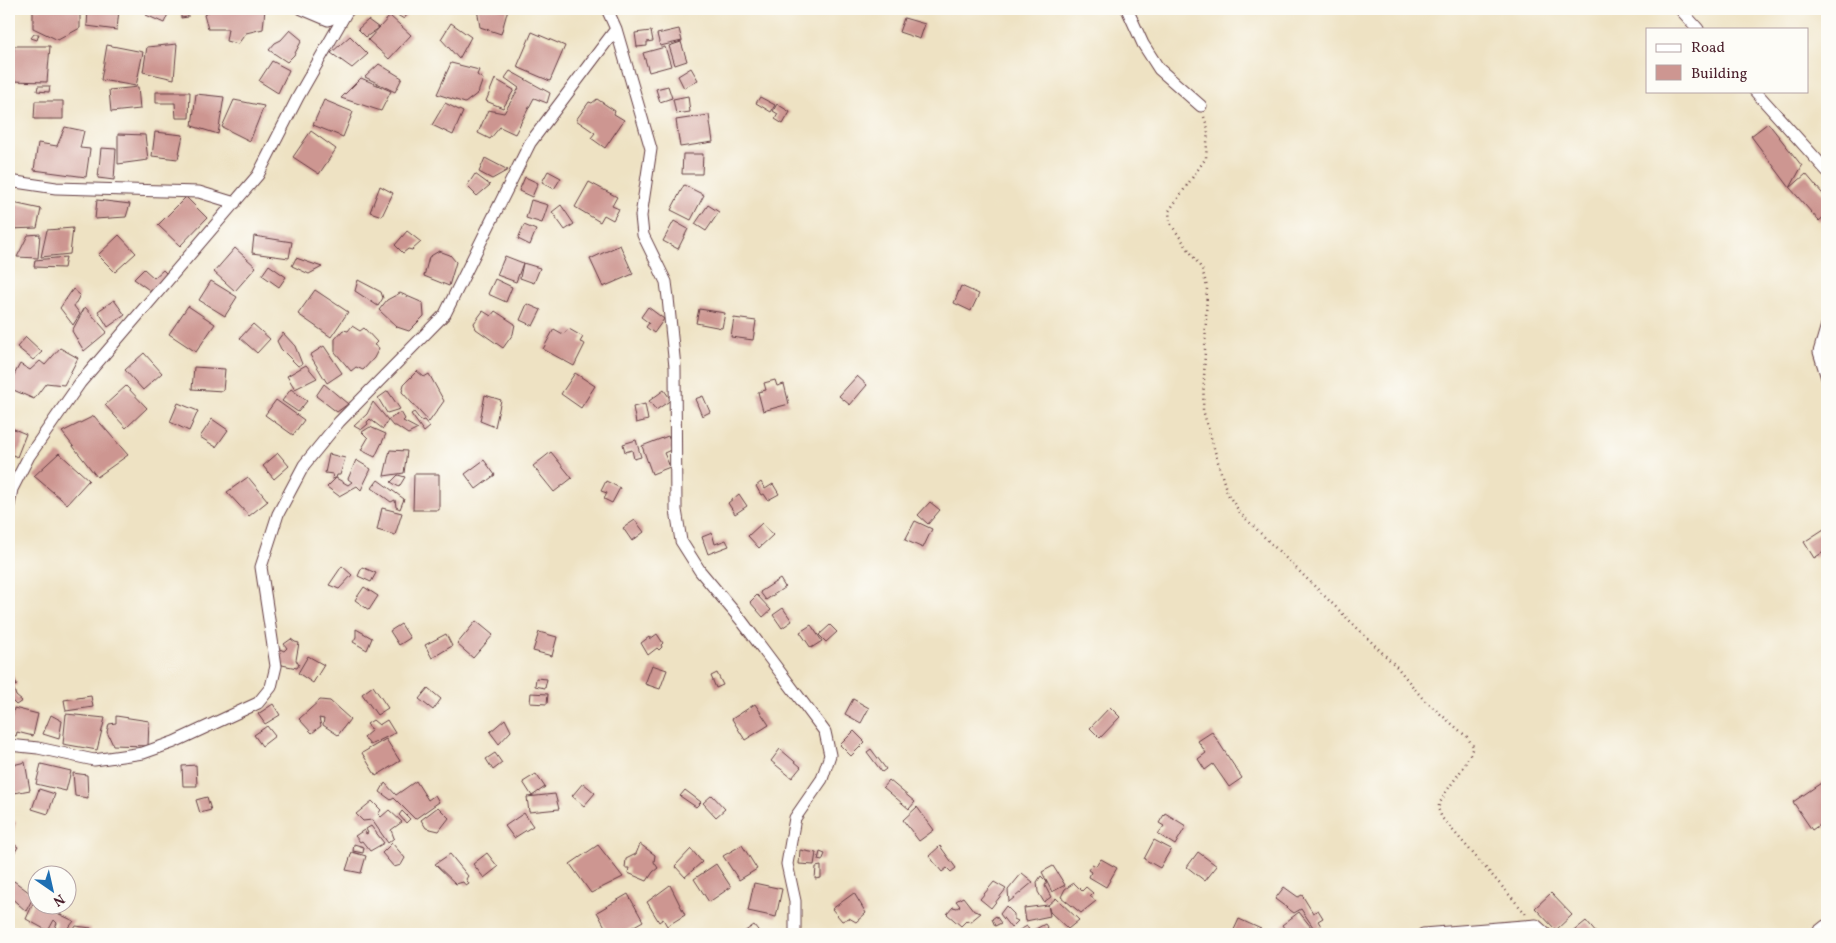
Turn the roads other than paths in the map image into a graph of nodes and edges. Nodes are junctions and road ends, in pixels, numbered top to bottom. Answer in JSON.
{"nodes":[{"id":1,"x":302,"y":9,"type":"edge"},
{"id":2,"x":607,"y":9,"type":"edge"},
{"id":3,"x":1127,"y":9,"type":"edge"},
{"id":4,"x":1680,"y":9,"type":"edge"},
{"id":5,"x":349,"y":11,"type":"edge"},
{"id":6,"x":1697,"y":28,"type":"edge"},
{"id":7,"x":616,"y":29,"type":"junction"},
{"id":8,"x":1756,"y":92,"type":"edge"},
{"id":9,"x":1201,"y":106,"type":"road end"},
{"id":10,"x":1827,"y":171,"type":"edge"},
{"id":11,"x":9,"y":181,"type":"edge"},
{"id":12,"x":235,"y":203,"type":"junction"},
{"id":13,"x":1827,"y":325,"type":"edge"},
{"id":14,"x":1827,"y":378,"type":"edge"},
{"id":15,"x":9,"y":505,"type":"edge"},
{"id":16,"x":9,"y":745,"type":"edge"},
{"id":17,"x":1826,"y":928,"type":"edge"},
{"id":18,"x":795,"y":934,"type":"edge"},
{"id":19,"x":1423,"y":934,"type":"edge"},
{"id":20,"x":1546,"y":934,"type":"edge"},
{"id":21,"x":1815,"y":934,"type":"edge"}],
"edges":[{"from":1,"to":5,"type":"street"},
{"from":2,"to":7,"type":"street"},
{"from":3,"to":9,"type":"street"},
{"from":4,"to":6,"type":"street"},
{"from":5,"to":12,"type":"street"},
{"from":7,"to":16,"type":"street"},
{"from":7,"to":18,"type":"street"},
{"from":8,"to":10,"type":"street"},
{"from":11,"to":12,"type":"street"},
{"from":12,"to":15,"type":"street"},
{"from":13,"to":14,"type":"street"},
{"from":17,"to":21,"type":"street"},
{"from":19,"to":20,"type":"street"}]}
